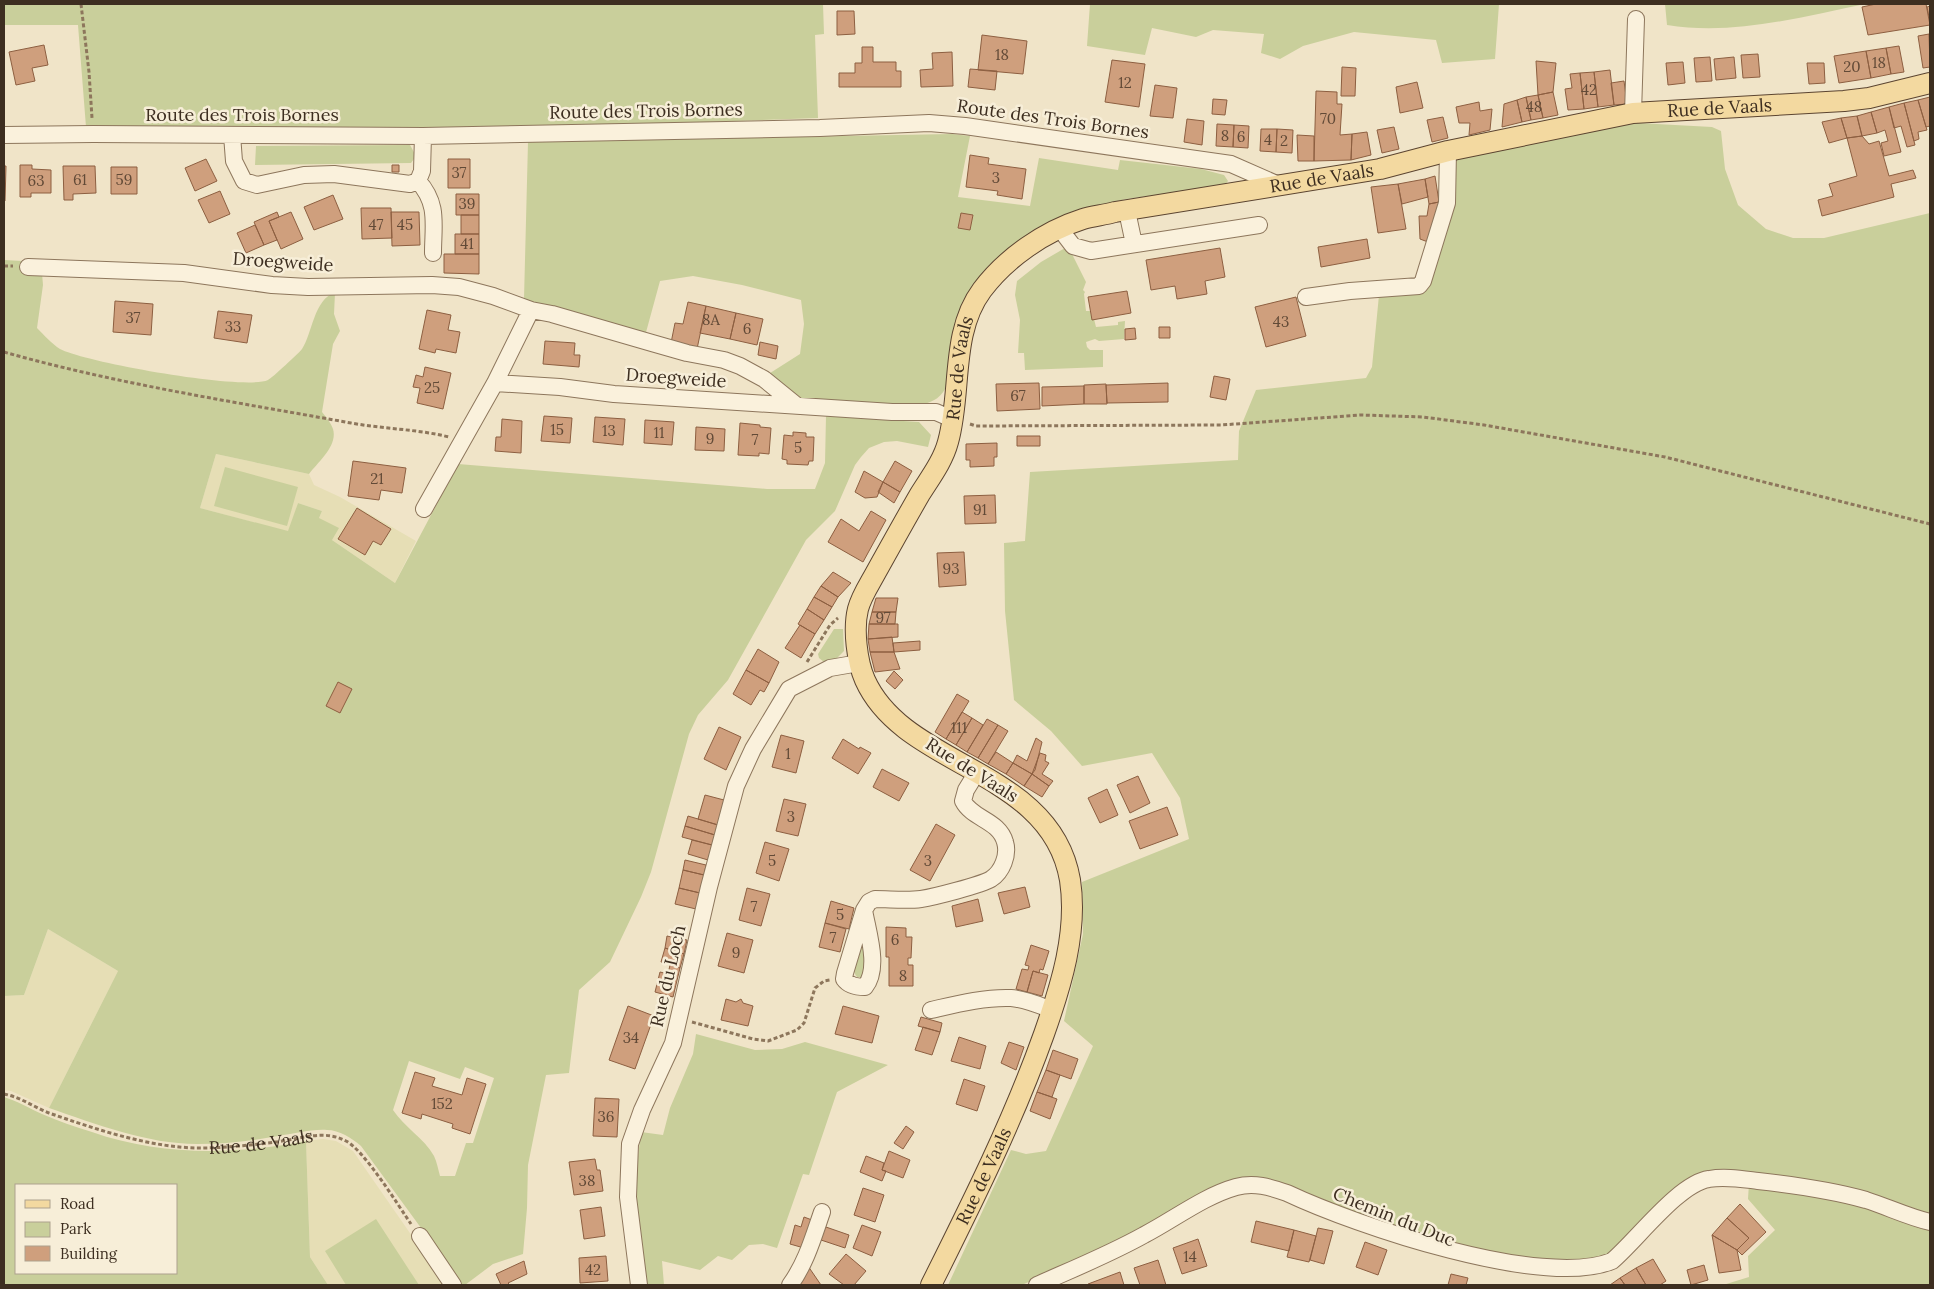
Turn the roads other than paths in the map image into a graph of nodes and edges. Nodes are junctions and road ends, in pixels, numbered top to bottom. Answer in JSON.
{"nodes":[{"id":1,"x":1636,"y":19,"type":"dead end"},
{"id":2,"x":1930,"y":83,"type":"edge"},
{"id":3,"x":1633,"y":113,"type":"junction"},
{"id":4,"x":4,"y":135,"type":"edge"},
{"id":5,"x":232,"y":135,"type":"junction"},
{"id":6,"x":423,"y":136,"type":"junction"},
{"id":7,"x":1448,"y":151,"type":"junction"},
{"id":8,"x":418,"y":181,"type":"junction"},
{"id":9,"x":1282,"y":186,"type":"junction"},
{"id":10,"x":1128,"y":211,"type":"junction"},
{"id":11,"x":1259,"y":225,"type":"dead end"},
{"id":12,"x":1060,"y":229,"type":"junction"},
{"id":13,"x":1134,"y":244,"type":"junction"},
{"id":14,"x":433,"y":253,"type":"dead end"},
{"id":15,"x":28,"y":267,"type":"dead end"},
{"id":16,"x":1306,"y":297,"type":"dead end"},
{"id":17,"x":531,"y":310,"type":"junction"},
{"id":18,"x":495,"y":383,"type":"junction"},
{"id":19,"x":796,"y":406,"type":"junction"},
{"id":20,"x":952,"y":419,"type":"junction"},
{"id":21,"x":424,"y":509,"type":"dead end"},
{"id":22,"x":859,"y":663,"type":"junction"},
{"id":23,"x":977,"y":772,"type":"junction"},
{"id":24,"x":864,"y":910,"type":"junction"},
{"id":25,"x":930,"y":1010,"type":"dead end"},
{"id":26,"x":1052,"y":1010,"type":"junction"},
{"id":27,"x":822,"y":1212,"type":"dead end"},
{"id":28,"x":1930,"y":1222,"type":"edge"},
{"id":29,"x":420,"y":1236,"type":"road end"},
{"id":30,"x":453,"y":1285,"type":"edge"},
{"id":31,"x":639,"y":1285,"type":"edge"},
{"id":32,"x":790,"y":1285,"type":"edge"},
{"id":33,"x":931,"y":1285,"type":"edge"},
{"id":34,"x":1037,"y":1285,"type":"edge"}],
"edges":[{"from":1,"to":3,"type":"street"},
{"from":2,"to":3,"type":"main road","name":"Rue de Vaals"},
{"from":3,"to":7,"type":"main road","name":"Rue de Vaals"},
{"from":4,"to":5,"type":"street","name":"Route des Trois Bornes"},
{"from":5,"to":6,"type":"street","name":"Route des Trois Bornes"},
{"from":5,"to":8,"type":"street"},
{"from":6,"to":8,"type":"street"},
{"from":6,"to":9,"type":"street","name":"Route des Trois Bornes"},
{"from":7,"to":9,"type":"main road","name":"Rue de Vaals"},
{"from":7,"to":16,"type":"street"},
{"from":8,"to":14,"type":"street"},
{"from":9,"to":10,"type":"main road","name":"Rue de Vaals"},
{"from":10,"to":12,"type":"main road","name":"Rue de Vaals"},
{"from":10,"to":13,"type":"street"},
{"from":11,"to":13,"type":"street"},
{"from":12,"to":13,"type":"street"},
{"from":12,"to":20,"type":"main road","name":"Rue de Vaals"},
{"from":15,"to":17,"type":"street","name":"Droegweide"},
{"from":17,"to":18,"type":"street"},
{"from":17,"to":19,"type":"street","name":"Droegweide"},
{"from":18,"to":19,"type":"street","name":"Droegweide"},
{"from":18,"to":21,"type":"street"},
{"from":19,"to":20,"type":"street","name":"Droegweide"},
{"from":20,"to":22,"type":"main road","name":"Rue de Vaals"},
{"from":22,"to":23,"type":"main road","name":"Rue de Vaals"},
{"from":22,"to":31,"type":"street","name":"Rue du Loch"},
{"from":23,"to":24,"type":"street"},
{"from":23,"to":26,"type":"main road","name":"Rue de Vaals"},
{"from":24,"to":24,"type":"street"},
{"from":25,"to":26,"type":"street"},
{"from":26,"to":33,"type":"main road","name":"Rue de Vaals"},
{"from":27,"to":32,"type":"street"},
{"from":28,"to":34,"type":"street","name":"Chemin du Duc"},
{"from":29,"to":30,"type":"street"}]}
